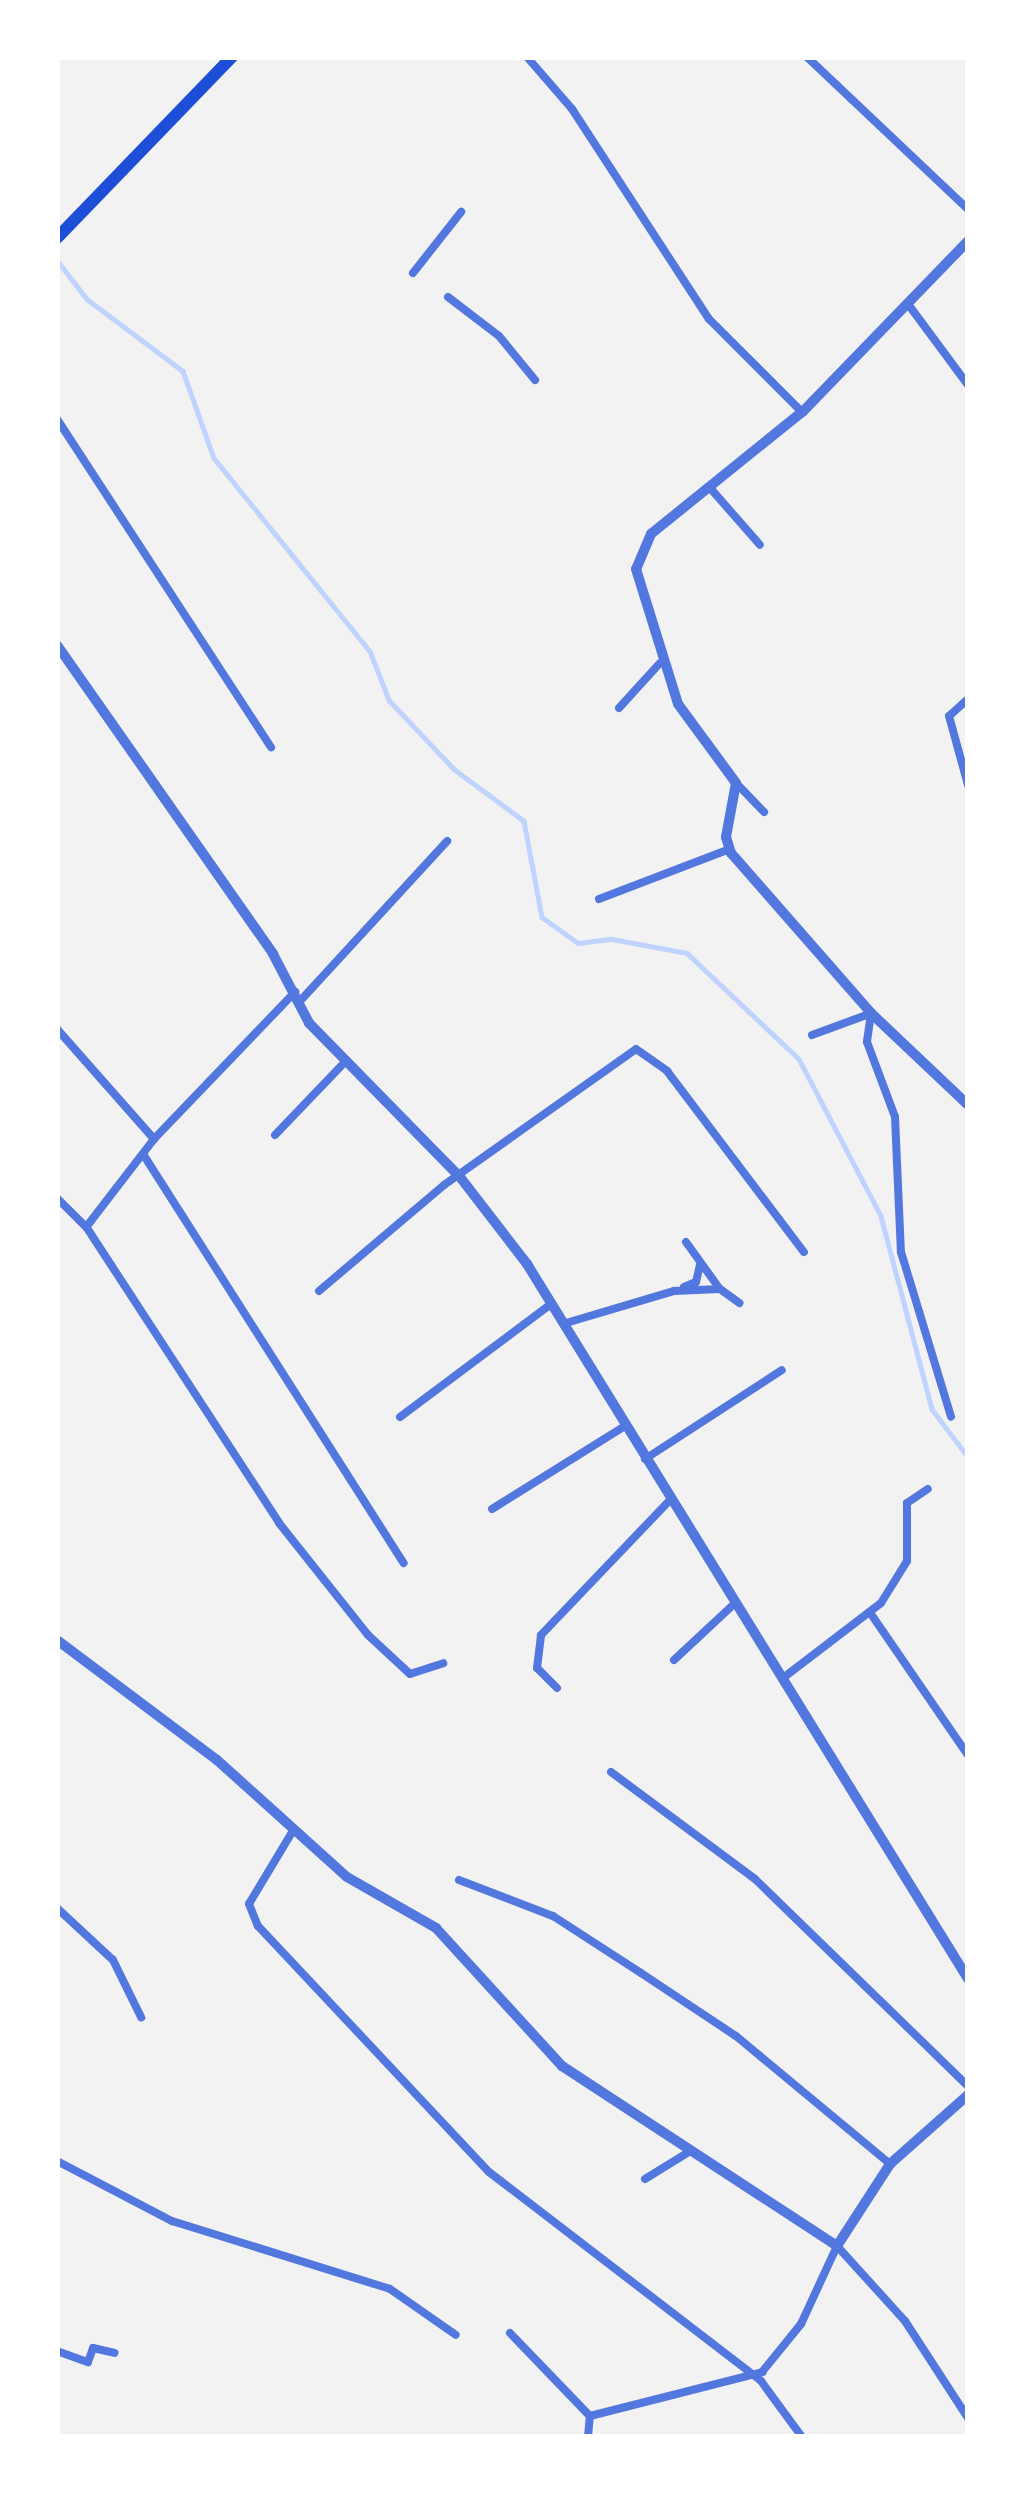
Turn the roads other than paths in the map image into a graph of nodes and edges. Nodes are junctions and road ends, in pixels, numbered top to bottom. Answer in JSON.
{"nodes":[{"id":1,"x":232,"y":57,"type":"edge"},
{"id":2,"x":527,"y":57,"type":"edge"},
{"id":3,"x":807,"y":57,"type":"edge"},
{"id":4,"x":968,"y":209,"type":"edge"},
{"id":5,"x":461,"y":212,"type":"dead end"},
{"id":6,"x":57,"y":238,"type":"edge"},
{"id":7,"x":968,"y":241,"type":"edge"},
{"id":8,"x":413,"y":273,"type":"dead end"},
{"id":9,"x":448,"y":298,"type":"dead end"},
{"id":10,"x":908,"y":304,"type":"junction"},
{"id":11,"x":535,"y":380,"type":"dead end"},
{"id":12,"x":968,"y":385,"type":"edge"},
{"id":13,"x":802,"y":412,"type":"junction"},
{"id":14,"x":57,"y":419,"type":"edge"},
{"id":15,"x":711,"y":489,"type":"junction"},
{"id":16,"x":760,"y":545,"type":"dead end"},
{"id":17,"x":57,"y":644,"type":"edge"},
{"id":18,"x":660,"y":663,"type":"junction"},
{"id":19,"x":968,"y":699,"type":"edge"},
{"id":20,"x":619,"y":708,"type":"dead end"},
{"id":21,"x":271,"y":748,"type":"dead end"},
{"id":22,"x":736,"y":783,"type":"junction"},
{"id":23,"x":968,"y":785,"type":"edge"},
{"id":24,"x":764,"y":812,"type":"dead end"},
{"id":25,"x":447,"y":841,"type":"dead end"},
{"id":26,"x":730,"y":849,"type":"junction"},
{"id":27,"x":599,"y":899,"type":"dead end"},
{"id":28,"x":299,"y":996,"type":"junction"},
{"id":29,"x":871,"y":1013,"type":"junction"},
{"id":30,"x":57,"y":1029,"type":"edge"},
{"id":31,"x":812,"y":1035,"type":"dead end"},
{"id":32,"x":345,"y":1062,"type":"junction"},
{"id":33,"x":968,"y":1105,"type":"edge"},
{"id":34,"x":275,"y":1135,"type":"dead end"},
{"id":35,"x":154,"y":1139,"type":"junction"},
{"id":36,"x":143,"y":1154,"type":"junction"},
{"id":37,"x":460,"y":1177,"type":"junction"},
{"id":38,"x":57,"y":1198,"type":"edge"},
{"id":39,"x":87,"y":1228,"type":"junction"},
{"id":40,"x":686,"y":1242,"type":"dead end"},
{"id":41,"x":804,"y":1252,"type":"dead end"},
{"id":42,"x":698,"y":1258,"type":"junction"},
{"id":43,"x":720,"y":1289,"type":"junction"},
{"id":44,"x":319,"y":1291,"type":"dead end"},
{"id":45,"x":674,"y":1292,"type":"junction"},
{"id":46,"x":551,"y":1304,"type":"junction"},
{"id":47,"x":739,"y":1304,"type":"dead end"},
{"id":48,"x":566,"y":1323,"type":"junction"},
{"id":49,"x":782,"y":1370,"type":"dead end"},
{"id":50,"x":400,"y":1417,"type":"dead end"},
{"id":51,"x":951,"y":1417,"type":"dead end"},
{"id":52,"x":625,"y":1426,"type":"junction"},
{"id":53,"x":644,"y":1460,"type":"junction"},
{"id":54,"x":928,"y":1489,"type":"dead end"},
{"id":55,"x":668,"y":1502,"type":"junction"},
{"id":56,"x":492,"y":1509,"type":"dead end"},
{"id":57,"x":404,"y":1563,"type":"dead end"},
{"id":58,"x":732,"y":1606,"type":"junction"},
{"id":59,"x":871,"y":1614,"type":"junction"},
{"id":60,"x":57,"y":1640,"type":"edge"},
{"id":61,"x":674,"y":1660,"type":"dead end"},
{"id":62,"x":443,"y":1663,"type":"dead end"},
{"id":63,"x":782,"y":1679,"type":"junction"},
{"id":64,"x":557,"y":1688,"type":"dead end"},
{"id":65,"x":968,"y":1755,"type":"edge"},
{"id":66,"x":611,"y":1772,"type":"dead end"},
{"id":67,"x":294,"y":1829,"type":"junction"},
{"id":68,"x":459,"y":1880,"type":"dead end"},
{"id":69,"x":57,"y":1908,"type":"edge"},
{"id":70,"x":968,"y":1979,"type":"edge"},
{"id":71,"x":141,"y":2017,"type":"dead end"},
{"id":72,"x":968,"y":2086,"type":"edge"},
{"id":73,"x":968,"y":2095,"type":"edge"},
{"id":74,"x":693,"y":2149,"type":"junction"},
{"id":75,"x":57,"y":2161,"type":"edge"},
{"id":76,"x":890,"y":2164,"type":"junction"},
{"id":77,"x":645,"y":2180,"type":"dead end"},
{"id":78,"x":837,"y":2246,"type":"junction"},
{"id":79,"x":510,"y":2332,"type":"dead end"},
{"id":80,"x":457,"y":2335,"type":"dead end"},
{"id":81,"x":57,"y":2351,"type":"edge"},
{"id":82,"x":114,"y":2353,"type":"dead end"},
{"id":83,"x":753,"y":2374,"type":"junction"},
{"id":84,"x":590,"y":2416,"type":"junction"},
{"id":85,"x":968,"y":2418,"type":"edge"},
{"id":86,"x":587,"y":2437,"type":"edge"},
{"id":87,"x":802,"y":2437,"type":"edge"}],
"edges":[{"from":1,"to":6,"type":"main road"},
{"from":2,"to":13,"type":"street"},
{"from":3,"to":4,"type":"street"},
{"from":5,"to":8,"type":"street"},
{"from":7,"to":10,"type":"street"},
{"from":9,"to":11,"type":"street"},
{"from":10,"to":12,"type":"street"},
{"from":10,"to":13,"type":"street"},
{"from":13,"to":15,"type":"street"},
{"from":14,"to":21,"type":"street"},
{"from":15,"to":16,"type":"street"},
{"from":15,"to":18,"type":"street"},
{"from":17,"to":28,"type":"street"},
{"from":18,"to":20,"type":"street"},
{"from":18,"to":22,"type":"street"},
{"from":19,"to":23,"type":"street"},
{"from":22,"to":24,"type":"street"},
{"from":22,"to":26,"type":"street"},
{"from":25,"to":28,"type":"street"},
{"from":26,"to":27,"type":"street"},
{"from":26,"to":29,"type":"street"},
{"from":28,"to":32,"type":"street"},
{"from":28,"to":35,"type":"street"},
{"from":29,"to":31,"type":"street"},
{"from":29,"to":33,"type":"street"},
{"from":29,"to":51,"type":"street"},
{"from":30,"to":35,"type":"street"},
{"from":32,"to":34,"type":"street"},
{"from":32,"to":37,"type":"street"},
{"from":35,"to":36,"type":"street"},
{"from":36,"to":39,"type":"street"},
{"from":36,"to":57,"type":"street"},
{"from":37,"to":41,"type":"street"},
{"from":37,"to":44,"type":"street"},
{"from":37,"to":46,"type":"street"},
{"from":38,"to":39,"type":"street"},
{"from":39,"to":62,"type":"street"},
{"from":40,"to":42,"type":"street"},
{"from":42,"to":43,"type":"street"},
{"from":42,"to":45,"type":"street"},
{"from":43,"to":45,"type":"street"},
{"from":43,"to":47,"type":"street"},
{"from":45,"to":48,"type":"street"},
{"from":46,"to":48,"type":"street"},
{"from":46,"to":50,"type":"street"},
{"from":48,"to":52,"type":"street"},
{"from":49,"to":53,"type":"street"},
{"from":52,"to":53,"type":"street"},
{"from":52,"to":56,"type":"street"},
{"from":53,"to":55,"type":"street"},
{"from":54,"to":59,"type":"street"},
{"from":55,"to":58,"type":"street"},
{"from":55,"to":64,"type":"street"},
{"from":58,"to":61,"type":"street"},
{"from":58,"to":63,"type":"street"},
{"from":59,"to":63,"type":"street"},
{"from":59,"to":65,"type":"street"},
{"from":60,"to":67,"type":"street"},
{"from":63,"to":70,"type":"street"},
{"from":66,"to":72,"type":"street"},
{"from":67,"to":74,"type":"street"},
{"from":67,"to":83,"type":"street"},
{"from":68,"to":76,"type":"street"},
{"from":69,"to":71,"type":"street"},
{"from":73,"to":76,"type":"street"},
{"from":74,"to":77,"type":"street"},
{"from":74,"to":78,"type":"street"},
{"from":75,"to":80,"type":"street"},
{"from":76,"to":78,"type":"street"},
{"from":78,"to":83,"type":"street"},
{"from":78,"to":85,"type":"street"},
{"from":79,"to":84,"type":"street"},
{"from":81,"to":82,"type":"street"},
{"from":83,"to":84,"type":"street"},
{"from":83,"to":87,"type":"street"},
{"from":84,"to":86,"type":"street"}]}
